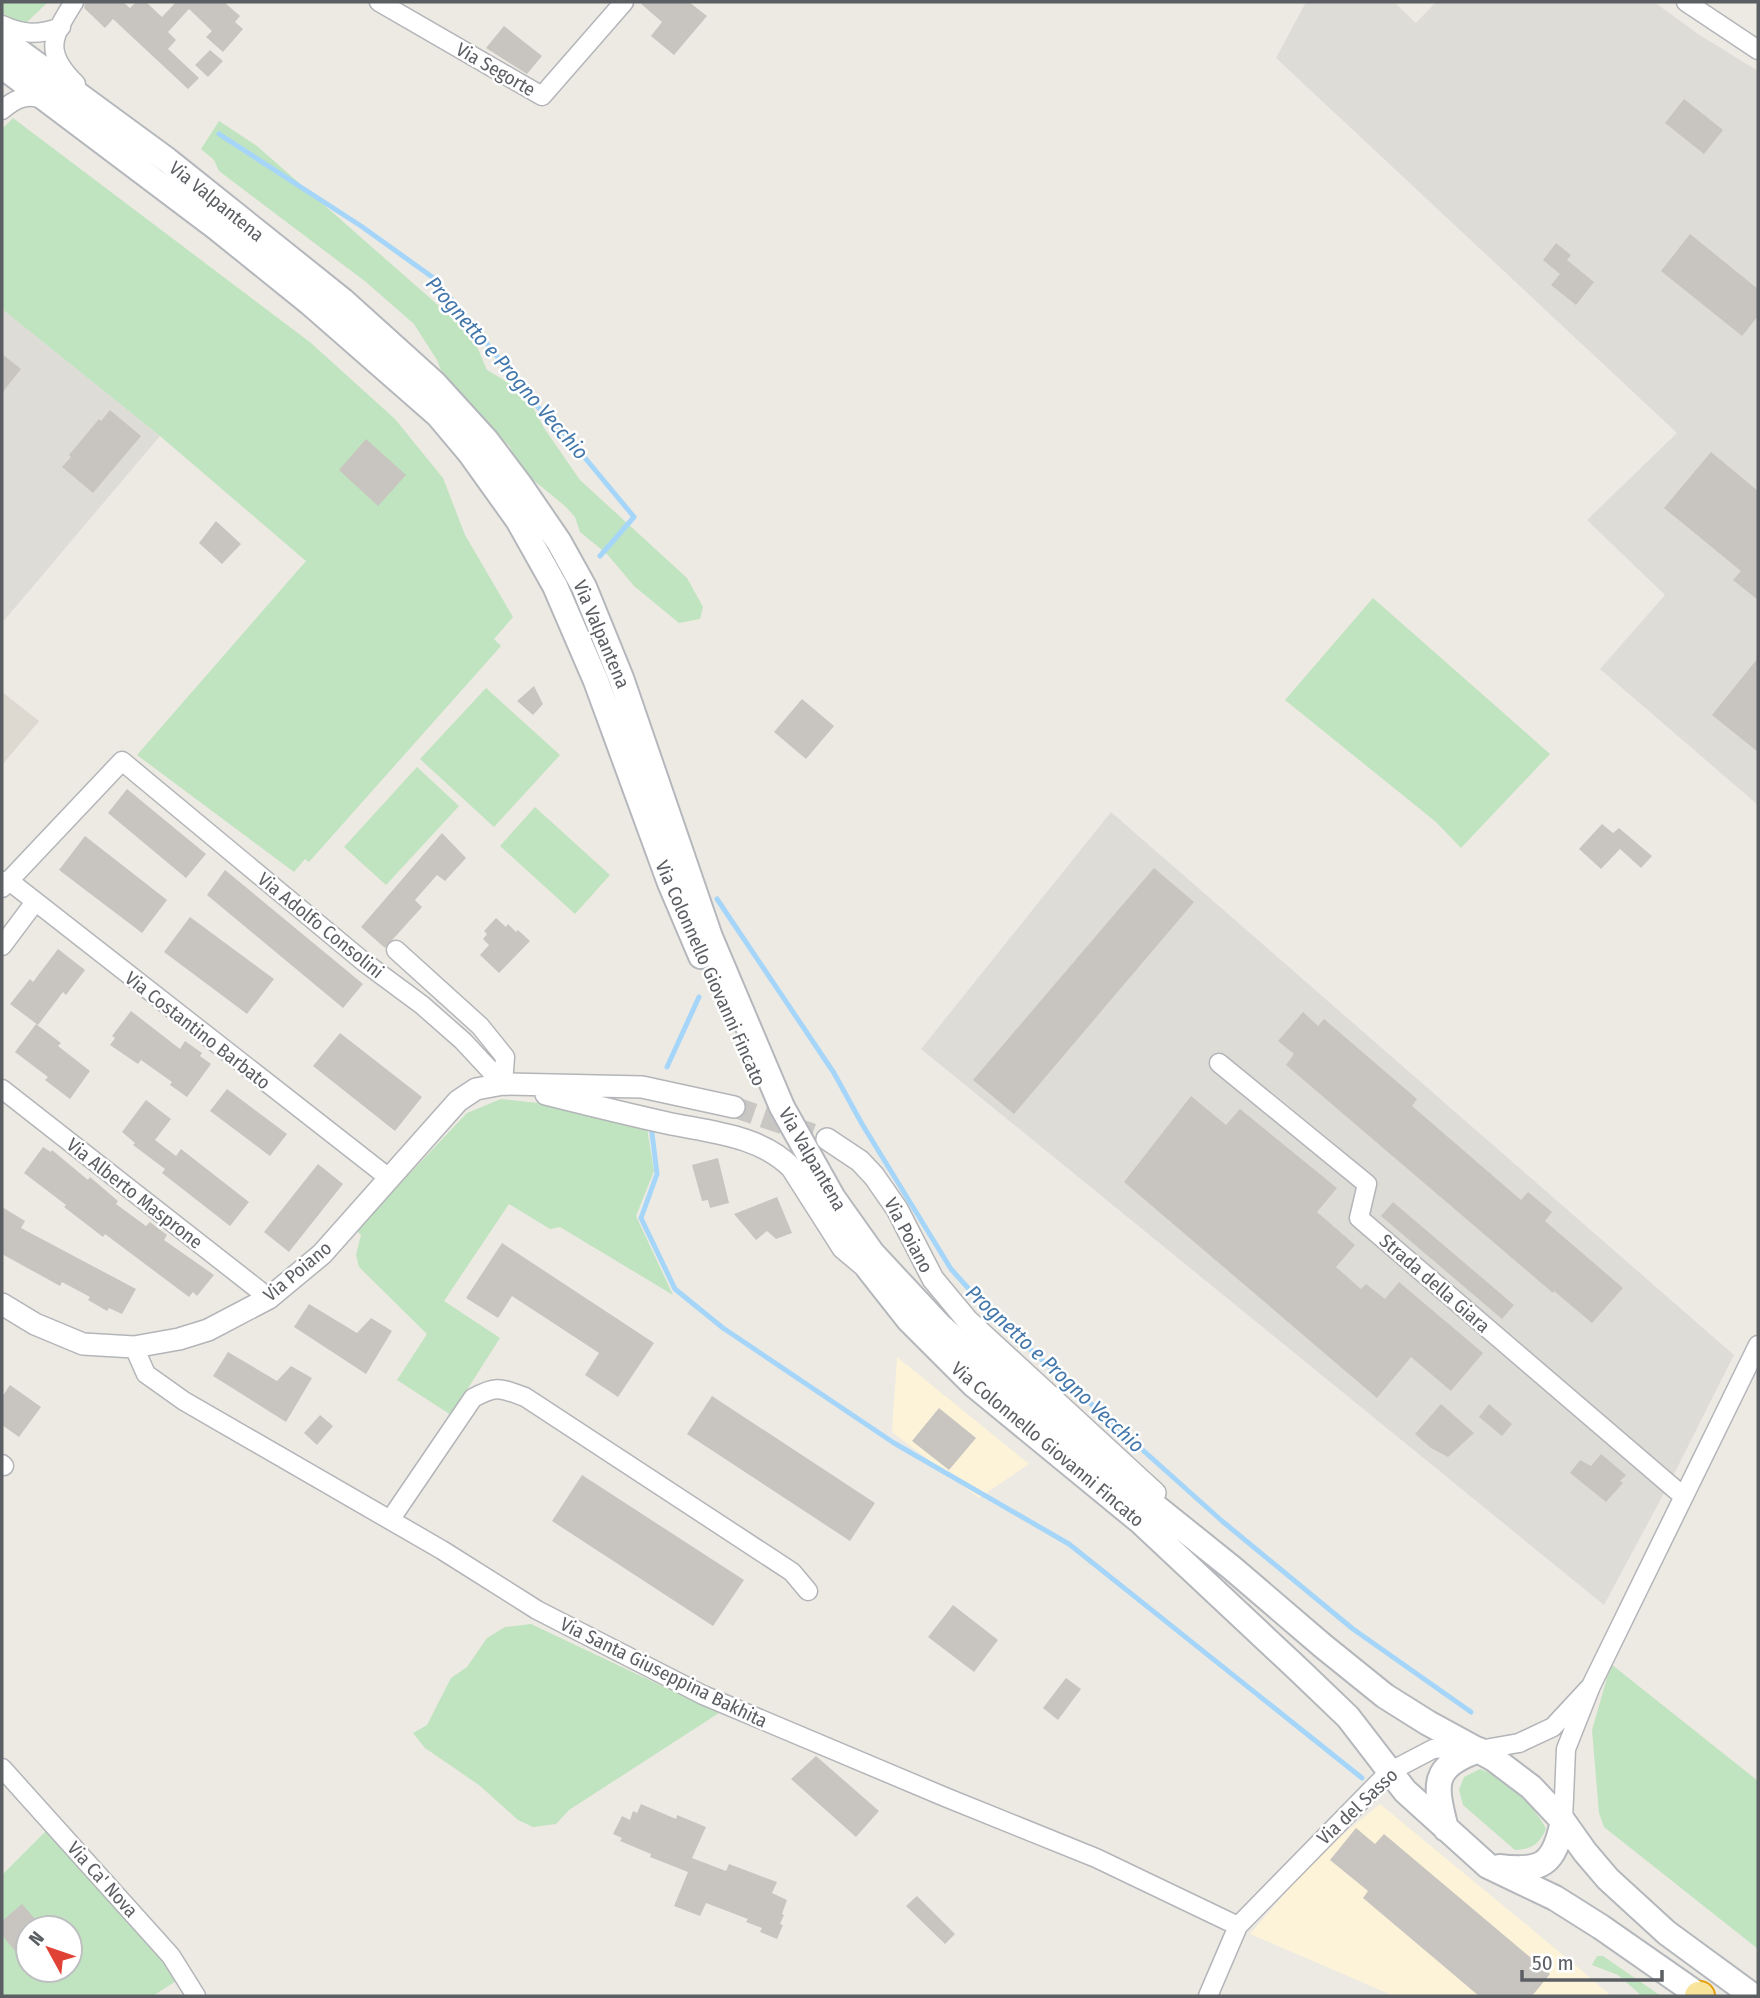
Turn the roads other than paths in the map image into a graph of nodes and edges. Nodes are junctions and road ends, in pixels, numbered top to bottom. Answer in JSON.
{"nodes":[{"id":1,"x":74,"y":2,"type":"edge"},
{"id":2,"x":379,"y":2,"type":"edge"},
{"id":3,"x":624,"y":2,"type":"edge"},
{"id":4,"x":1686,"y":2,"type":"edge"},
{"id":5,"x":2,"y":25,"type":"edge"},
{"id":6,"x":61,"y":27,"type":"junction"},
{"id":7,"x":2,"y":39,"type":"edge"},
{"id":8,"x":1758,"y":50,"type":"edge"},
{"id":9,"x":2,"y":66,"type":"edge"},
{"id":10,"x":2,"y":73,"type":"edge"},
{"id":11,"x":2,"y":100,"type":"edge"},
{"id":12,"x":53,"y":102,"type":"junction"},
{"id":13,"x":2,"y":110,"type":"edge"},
{"id":14,"x":108,"y":116,"type":"junction"},
{"id":15,"x":596,"y":681,"type":"joint"},
{"id":16,"x":5,"y":884,"type":"edge"},
{"id":17,"x":35,"y":902,"type":"junction"},
{"id":18,"x":2,"y":946,"type":"edge"},
{"id":19,"x":396,"y":950,"type":"dead end"},
{"id":20,"x":1219,"y":1063,"type":"dead end"},
{"id":21,"x":503,"y":1084,"type":"junction"},
{"id":22,"x":2,"y":1088,"type":"edge"},
{"id":23,"x":734,"y":1107,"type":"tunnel mouth"},
{"id":24,"x":827,"y":1139,"type":"tunnel mouth"},
{"id":25,"x":389,"y":1178,"type":"junction"},
{"id":26,"x":868,"y":1269,"type":"junction"},
{"id":27,"x":905,"y":1288,"type":"joint"},
{"id":28,"x":269,"y":1298,"type":"junction"},
{"id":29,"x":2,"y":1304,"type":"edge"},
{"id":30,"x":1758,"y":1345,"type":"edge"},
{"id":31,"x":134,"y":1347,"type":"junction"},
{"id":32,"x":1683,"y":1496,"type":"junction"},
{"id":33,"x":390,"y":1520,"type":"junction"},
{"id":34,"x":1232,"y":1568,"type":"junction"},
{"id":35,"x":808,"y":1591,"type":"dead end"},
{"id":36,"x":1591,"y":1686,"type":"junction"},
{"id":37,"x":1479,"y":1750,"type":"junction"},
{"id":38,"x":2,"y":1768,"type":"edge"},
{"id":39,"x":1389,"y":1772,"type":"junction"},
{"id":40,"x":1563,"y":1821,"type":"junction"},
{"id":41,"x":1446,"y":1829,"type":"junction"},
{"id":42,"x":1488,"y":1866,"type":"junction"},
{"id":43,"x":1238,"y":1926,"type":"junction"},
{"id":44,"x":196,"y":1996,"type":"edge"},
{"id":45,"x":1208,"y":1996,"type":"edge"},
{"id":46,"x":1700,"y":1996,"type":"edge"},
{"id":47,"x":1752,"y":1996,"type":"edge"}],
"edges":[{"from":1,"to":6,"type":"street"},
{"from":2,"to":3,"type":"street","name":"Via Segorte"},
{"from":4,"to":8,"type":"street"},
{"from":5,"to":6,"type":"street"},
{"from":6,"to":14,"type":"street","name":"Via Valpantena"},
{"from":7,"to":14,"type":"main road","name":"Via Valpantena"},
{"from":9,"to":12,"type":"main road","name":"Via Valpantena"},
{"from":10,"to":11,"type":"street"},
{"from":12,"to":13,"type":"street"},
{"from":12,"to":15,"type":"main road","name":"Via Valpantena"},
{"from":14,"to":27,"type":"main road","name":"Via Valpantena"},
{"from":15,"to":26,"type":"main road","name":"Via Colonnello Giovanni Fincato"},
{"from":16,"to":17,"type":"street","name":"Via Costantino Barbato"},
{"from":16,"to":21,"type":"street","name":"Via Adolfo Consolini"},
{"from":17,"to":18,"type":"street"},
{"from":17,"to":25,"type":"street","name":"Via Costantino Barbato"},
{"from":19,"to":21,"type":"street","name":"Via Adolfo Consolini"},
{"from":20,"to":32,"type":"street","name":"Strada della Giara"},
{"from":21,"to":23,"type":"street","name":"Via Poiano"},
{"from":21,"to":25,"type":"street","name":"Via Poiano"},
{"from":21,"to":26,"type":"street","name":"Via Poiano"},
{"from":22,"to":28,"type":"street","name":"Via Alberto Masprone"},
{"from":24,"to":34,"type":"street","name":"Via Poiano"},
{"from":25,"to":28,"type":"street","name":"Via Poiano"},
{"from":26,"to":39,"type":"main road","name":"Via Colonnello Giovanni Fincato"},
{"from":27,"to":34,"type":"main road","name":"Via Colonnello Giovanni Fincato"},
{"from":28,"to":31,"type":"street","name":"Via Poiano"},
{"from":29,"to":31,"type":"street","name":"Via Poiano"},
{"from":30,"to":32,"type":"street"},
{"from":31,"to":33,"type":"street","name":"Via Santa Giuseppina Bakhita"},
{"from":32,"to":36,"type":"street"},
{"from":33,"to":35,"type":"street"},
{"from":33,"to":43,"type":"street","name":"Via Santa Giuseppina Bakhita"},
{"from":34,"to":37,"type":"main road","name":"Via Colonnello Giovanni Fincato"},
{"from":36,"to":37,"type":"street"},
{"from":36,"to":40,"type":"street"},
{"from":37,"to":39,"type":"street","name":"Via del Sasso"},
{"from":37,"to":40,"type":"main road","name":"Via Colonnello Giovanni Fincato"},
{"from":37,"to":41,"type":"main road"},
{"from":38,"to":44,"type":"street","name":"Via Ca' Nova"},
{"from":39,"to":41,"type":"main road","name":"Via Colonnello Giovanni Fincato"},
{"from":39,"to":43,"type":"street","name":"Via del Sasso"},
{"from":40,"to":42,"type":"main road"},
{"from":40,"to":47,"type":"main road","name":"Via Colonnello Giovanni Fincato"},
{"from":41,"to":42,"type":"main road","name":"Via Colonnello Giovanni Fincato"},
{"from":42,"to":46,"type":"main road","name":"Via Colonnello Giovanni Fincato"},
{"from":43,"to":45,"type":"street","name":"Via del Sasso"}]}
